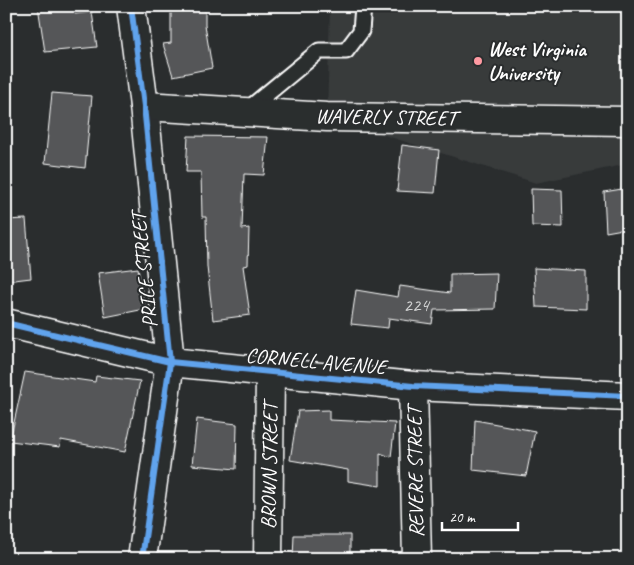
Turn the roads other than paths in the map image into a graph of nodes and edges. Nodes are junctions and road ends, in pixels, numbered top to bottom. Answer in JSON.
{"nodes":[{"id":1,"x":131,"y":6,"type":"edge"},
{"id":2,"x":363,"y":6,"type":"edge"},
{"id":3,"x":144,"y":106,"type":"junction"},
{"id":4,"x":245,"y":112,"type":"junction"},
{"id":5,"x":628,"y":121,"type":"edge"},
{"id":6,"x":6,"y":324,"type":"edge"},
{"id":7,"x":170,"y":362,"type":"junction"},
{"id":8,"x":270,"y":373,"type":"junction"},
{"id":9,"x":413,"y":386,"type":"junction"},
{"id":10,"x":628,"y":396,"type":"edge"},
{"id":11,"x":142,"y":559,"type":"edge"},
{"id":12,"x":268,"y":559,"type":"edge"},
{"id":13,"x":417,"y":559,"type":"edge"}],
"edges":[{"from":1,"to":3,"type":"street","name":"PRICE STREET"},
{"from":2,"to":4,"type":"lane"},
{"from":3,"to":4,"type":"street","name":"WAVERLY STREET"},
{"from":3,"to":7,"type":"street","name":"PRICE STREET"},
{"from":4,"to":5,"type":"street","name":"WAVERLY STREET"},
{"from":6,"to":7,"type":"street","name":"CORNELL AVENUE"},
{"from":7,"to":8,"type":"street","name":"CORNELL AVENUE"},
{"from":7,"to":11,"type":"street","name":"PRICE STREET"},
{"from":8,"to":9,"type":"street","name":"CORNELL AVENUE"},
{"from":8,"to":12,"type":"street","name":"BROWN STREET"},
{"from":9,"to":10,"type":"street","name":"CORNELL AVENUE"},
{"from":9,"to":13,"type":"street","name":"REVERE STREET"}]}
